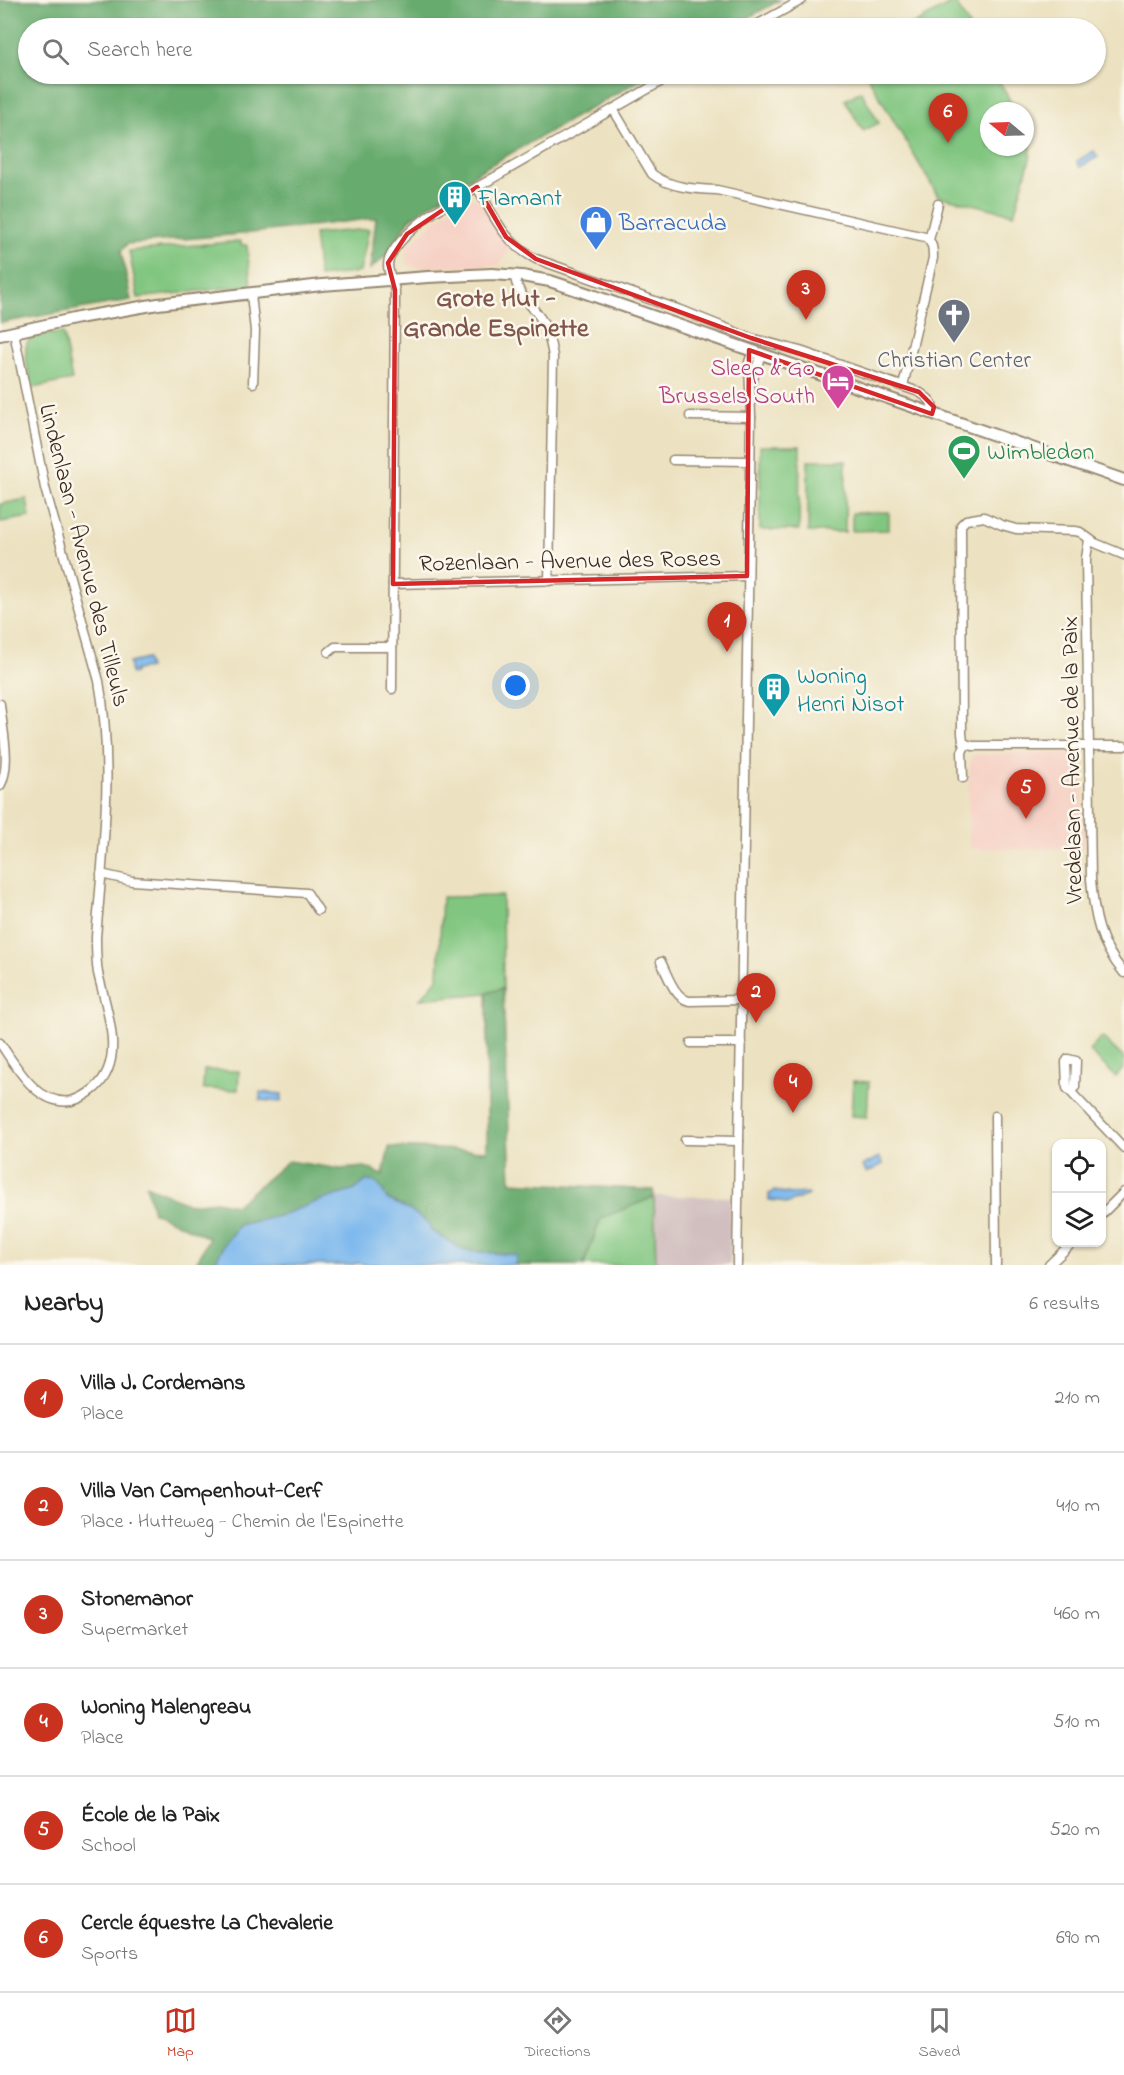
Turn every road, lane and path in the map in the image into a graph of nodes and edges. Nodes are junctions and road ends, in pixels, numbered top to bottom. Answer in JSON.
{"nodes":[{"id":1,"x":802,"y":0,"type":"edge"},
{"id":2,"x":769,"y":18,"type":"edge"},
{"id":3,"x":657,"y":84,"type":"edge"},
{"id":4,"x":613,"y":109,"type":"junction"},
{"id":5,"x":477,"y":187,"type":"junction"},
{"id":6,"x":938,"y":204,"type":"dead end"},
{"id":7,"x":929,"y":240,"type":"junction"},
{"id":8,"x":516,"y":275,"type":"junction"},
{"id":9,"x":392,"y":280,"type":"junction"},
{"id":10,"x":251,"y":294,"type":"junction"},
{"id":11,"x":14,"y":332,"type":"junction"},
{"id":12,"x":0,"y":335,"type":"edge"},
{"id":13,"x":757,"y":353,"type":"junction"},
{"id":14,"x":253,"y":383,"type":"dead end"},
{"id":15,"x":903,"y":386,"type":"junction"},
{"id":16,"x":932,"y":414,"type":"junction"},
{"id":17,"x":690,"y":416,"type":"dead end"},
{"id":18,"x":751,"y":417,"type":"junction"},
{"id":19,"x":673,"y":460,"type":"dead end"},
{"id":20,"x":750,"y":461,"type":"junction"},
{"id":21,"x":1124,"y":480,"type":"edge"},
{"id":22,"x":1089,"y":540,"type":"junction"},
{"id":23,"x":1124,"y":555,"type":"edge"},
{"id":24,"x":747,"y":576,"type":"junction"},
{"id":25,"x":549,"y":581,"type":"junction"},
{"id":26,"x":393,"y":584,"type":"junction"},
{"id":27,"x":392,"y":647,"type":"junction"},
{"id":28,"x":329,"y":652,"type":"dead end"},
{"id":29,"x":392,"y":689,"type":"dead end"},
{"id":30,"x":0,"y":704,"type":"edge"},
{"id":31,"x":966,"y":744,"type":"junction"},
{"id":32,"x":1089,"y":747,"type":"junction"},
{"id":33,"x":1124,"y":747,"type":"edge"},
{"id":34,"x":963,"y":778,"type":"dead end"},
{"id":35,"x":0,"y":786,"type":"edge"},
{"id":36,"x":101,"y":874,"type":"junction"},
{"id":37,"x":318,"y":910,"type":"dead end"},
{"id":38,"x":662,"y":962,"type":"dead end"},
{"id":39,"x":1124,"y":973,"type":"edge"},
{"id":40,"x":741,"y":1000,"type":"junction"},
{"id":41,"x":0,"y":1043,"type":"edge"},
{"id":42,"x":691,"y":1043,"type":"dead end"},
{"id":43,"x":741,"y":1043,"type":"junction"},
{"id":44,"x":1071,"y":1091,"type":"dead end"},
{"id":45,"x":995,"y":1116,"type":"dead end"},
{"id":46,"x":685,"y":1140,"type":"dead end"},
{"id":47,"x":739,"y":1141,"type":"junction"},
{"id":48,"x":1124,"y":1148,"type":"edge"},
{"id":49,"x":1124,"y":1192,"type":"edge"},
{"id":50,"x":1106,"y":1209,"type":"edge"},
{"id":51,"x":1068,"y":1247,"type":"edge"},
{"id":52,"x":737,"y":1265,"type":"edge"},
{"id":53,"x":996,"y":1265,"type":"edge"},
{"id":54,"x":1049,"y":1265,"type":"edge"}],
"edges":[{"from":1,"to":2,"type":"street"},
{"from":3,"to":4,"type":"street"},
{"from":4,"to":5,"type":"street"},
{"from":4,"to":7,"type":"street"},
{"from":5,"to":9,"type":"street"},
{"from":5,"to":15,"type":"street"},
{"from":6,"to":7,"type":"street"},
{"from":7,"to":15,"type":"street"},
{"from":8,"to":9,"type":"main road"},
{"from":8,"to":13,"type":"main road"},
{"from":8,"to":25,"type":"street"},
{"from":9,"to":10,"type":"main road"},
{"from":9,"to":26,"type":"street"},
{"from":10,"to":11,"type":"main road"},
{"from":10,"to":14,"type":"street"},
{"from":11,"to":12,"type":"main road"},
{"from":11,"to":36,"type":"street","name":"Lindenlaan - Avenue des Tilleuls"},
{"from":13,"to":16,"type":"main road"},
{"from":13,"to":18,"type":"street"},
{"from":15,"to":16,"type":"street"},
{"from":16,"to":21,"type":"main road"},
{"from":17,"to":18,"type":"street"},
{"from":18,"to":20,"type":"street"},
{"from":19,"to":20,"type":"street"},
{"from":20,"to":24,"type":"street"},
{"from":22,"to":23,"type":"street"},
{"from":22,"to":31,"type":"street"},
{"from":22,"to":32,"type":"street","name":"Vredelaan - Avenue de la Paix"},
{"from":24,"to":25,"type":"street","name":"Rozenlaan - Avenue des Roses"},
{"from":24,"to":40,"type":"street"},
{"from":25,"to":26,"type":"street","name":"Rozenlaan - Avenue des Roses"},
{"from":26,"to":27,"type":"street"},
{"from":27,"to":28,"type":"street"},
{"from":27,"to":29,"type":"street"},
{"from":30,"to":35,"type":"street"},
{"from":31,"to":32,"type":"street"},
{"from":31,"to":34,"type":"street"},
{"from":32,"to":33,"type":"street"},
{"from":32,"to":39,"type":"street","name":"Vredelaan - Avenue de la Paix"},
{"from":36,"to":37,"type":"street"},
{"from":36,"to":41,"type":"street","name":"Lindenlaan - Avenue des Tilleuls"},
{"from":38,"to":40,"type":"street"},
{"from":40,"to":43,"type":"street"},
{"from":42,"to":43,"type":"street"},
{"from":43,"to":47,"type":"street"},
{"from":44,"to":48,"type":"street"},
{"from":45,"to":53,"type":"street"},
{"from":46,"to":47,"type":"street"},
{"from":47,"to":52,"type":"street"},
{"from":49,"to":50,"type":"street"},
{"from":51,"to":54,"type":"street"}]}
